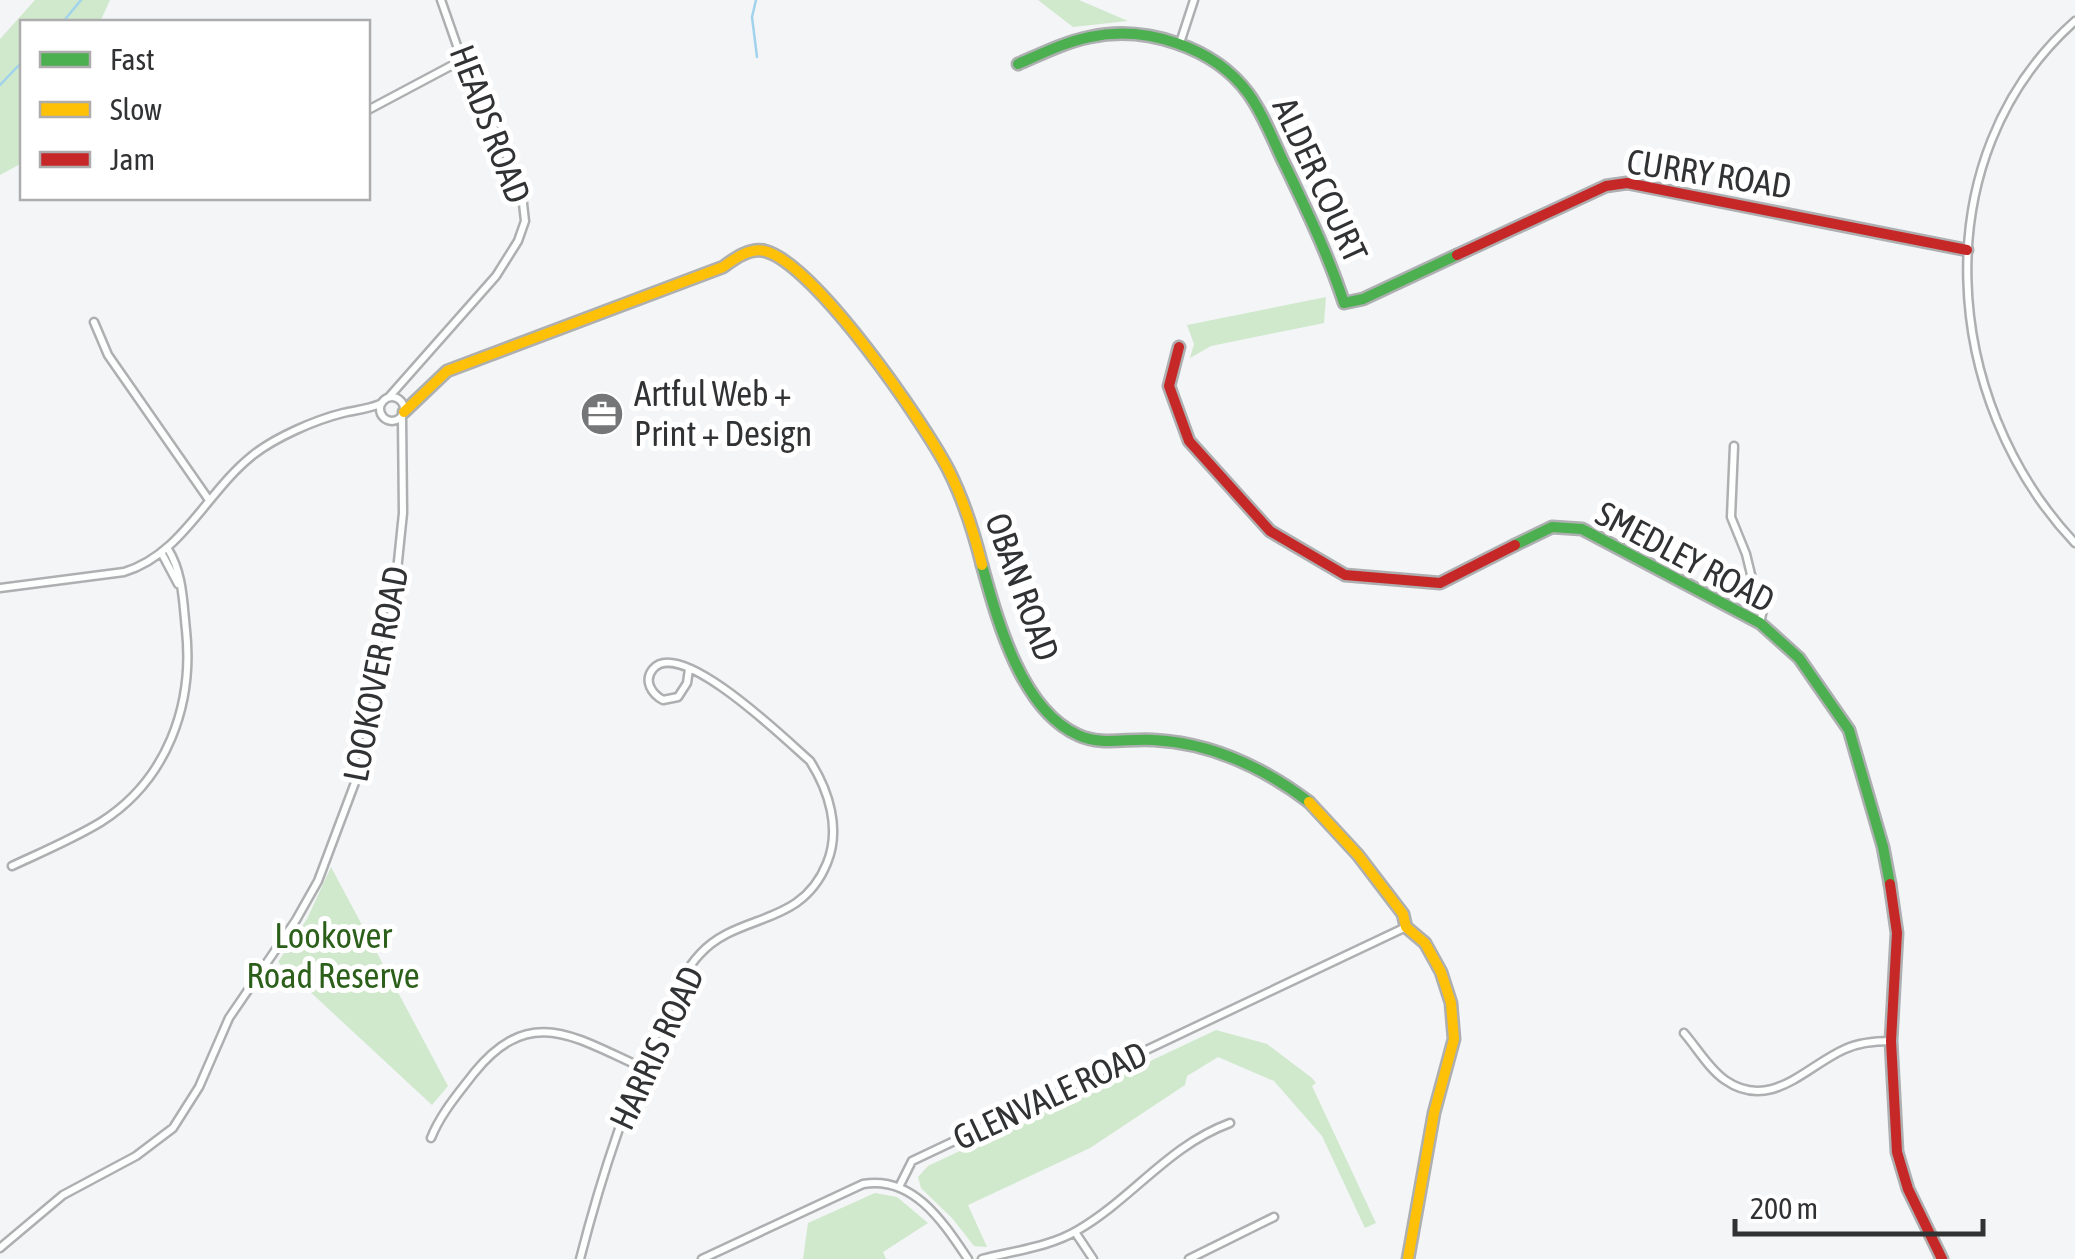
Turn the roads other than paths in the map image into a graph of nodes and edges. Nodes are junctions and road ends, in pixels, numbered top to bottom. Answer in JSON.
{"nodes":[{"id":1,"x":442,"y":0,"type":"edge"},
{"id":2,"x":1194,"y":0,"type":"edge"},
{"id":3,"x":2075,"y":22,"type":"edge"},
{"id":4,"x":1179,"y":46,"type":"junction"},
{"id":5,"x":462,"y":60,"type":"junction"},
{"id":6,"x":1018,"y":64,"type":"dead end"},
{"id":7,"x":370,"y":109,"type":"edge"},
{"id":8,"x":1967,"y":250,"type":"junction"},
{"id":9,"x":1344,"y":303,"type":"joint"},
{"id":10,"x":94,"y":322,"type":"dead end"},
{"id":11,"x":1179,"y":346,"type":"dead end"},
{"id":12,"x":397,"y":384,"type":"junction"},
{"id":13,"x":389,"y":396,"type":"junction"},
{"id":14,"x":380,"y":404,"type":"junction"},
{"id":15,"x":402,"y":408,"type":"junction"},
{"id":16,"x":360,"y":411,"type":"junction"},
{"id":17,"x":380,"y":413,"type":"junction"},
{"id":18,"x":392,"y":421,"type":"junction"},
{"id":19,"x":402,"y":440,"type":"junction"},
{"id":20,"x":1734,"y":446,"type":"dead end"},
{"id":21,"x":208,"y":500,"type":"junction"},
{"id":22,"x":2075,"y":543,"type":"edge"},
{"id":23,"x":165,"y":551,"type":"junction"},
{"id":24,"x":0,"y":588,"type":"edge"},
{"id":25,"x":1760,"y":623,"type":"junction"},
{"id":26,"x":689,"y":669,"type":"junction"},
{"id":27,"x":12,"y":866,"type":"dead end"},
{"id":28,"x":1406,"y":927,"type":"junction"},
{"id":29,"x":1684,"y":1033,"type":"dead end"},
{"id":30,"x":1891,"y":1040,"type":"junction"},
{"id":31,"x":641,"y":1066,"type":"junction"},
{"id":32,"x":1230,"y":1123,"type":"dead end"},
{"id":33,"x":430,"y":1138,"type":"dead end"},
{"id":34,"x":900,"y":1185,"type":"junction"},
{"id":35,"x":1274,"y":1218,"type":"dead end"},
{"id":36,"x":1074,"y":1232,"type":"junction"},
{"id":37,"x":0,"y":1248,"type":"edge"},
{"id":38,"x":580,"y":1259,"type":"edge"},
{"id":39,"x":702,"y":1259,"type":"edge"},
{"id":40,"x":968,"y":1259,"type":"edge"},
{"id":41,"x":982,"y":1259,"type":"edge"},
{"id":42,"x":1093,"y":1259,"type":"edge"},
{"id":43,"x":1188,"y":1259,"type":"edge"},
{"id":44,"x":1408,"y":1259,"type":"edge"},
{"id":45,"x":1942,"y":1259,"type":"edge"}],
"edges":[{"from":1,"to":5,"type":"street","name":"HEADS ROAD"},
{"from":2,"to":4,"type":"street"},
{"from":3,"to":8,"type":"street"},
{"from":4,"to":6,"type":"street","name":"ALDER COURT"},
{"from":4,"to":9,"type":"street","name":"ALDER COURT"},
{"from":5,"to":7,"type":"street"},
{"from":5,"to":12,"type":"street","name":"HEADS ROAD"},
{"from":8,"to":9,"type":"street","name":"CURRY ROAD"},
{"from":8,"to":22,"type":"street"},
{"from":10,"to":21,"type":"street"},
{"from":11,"to":25,"type":"street","name":"SMEDLEY ROAD"},
{"from":12,"to":13,"type":"street","name":"HEADS ROAD"},
{"from":12,"to":15,"type":"street"},
{"from":13,"to":14,"type":"street","name":"HEADS ROAD"},
{"from":13,"to":15,"type":"street"},
{"from":14,"to":16,"type":"street"},
{"from":14,"to":17,"type":"street"},
{"from":15,"to":18,"type":"street"},
{"from":15,"to":19,"type":"street","name":"LOOKOVER ROAD"},
{"from":15,"to":28,"type":"street","name":"OBAN ROAD"},
{"from":16,"to":17,"type":"street"},
{"from":16,"to":21,"type":"street"},
{"from":17,"to":18,"type":"street"},
{"from":18,"to":19,"type":"street","name":"LOOKOVER ROAD"},
{"from":19,"to":37,"type":"street","name":"LOOKOVER ROAD"},
{"from":20,"to":25,"type":"street"},
{"from":21,"to":23,"type":"street"},
{"from":23,"to":24,"type":"street"},
{"from":23,"to":27,"type":"street"},
{"from":25,"to":30,"type":"street","name":"SMEDLEY ROAD"},
{"from":26,"to":26,"type":"street"},
{"from":26,"to":31,"type":"street","name":"HARRIS ROAD"},
{"from":28,"to":34,"type":"street","name":"GLENVALE ROAD"},
{"from":28,"to":44,"type":"street","name":"OBAN ROAD"},
{"from":29,"to":30,"type":"street"},
{"from":30,"to":45,"type":"street","name":"SMEDLEY ROAD"},
{"from":31,"to":33,"type":"street"},
{"from":31,"to":38,"type":"street","name":"HARRIS ROAD"},
{"from":32,"to":36,"type":"street"},
{"from":34,"to":39,"type":"street"},
{"from":34,"to":40,"type":"street"},
{"from":35,"to":43,"type":"street"},
{"from":36,"to":41,"type":"street"},
{"from":36,"to":42,"type":"street"}]}
